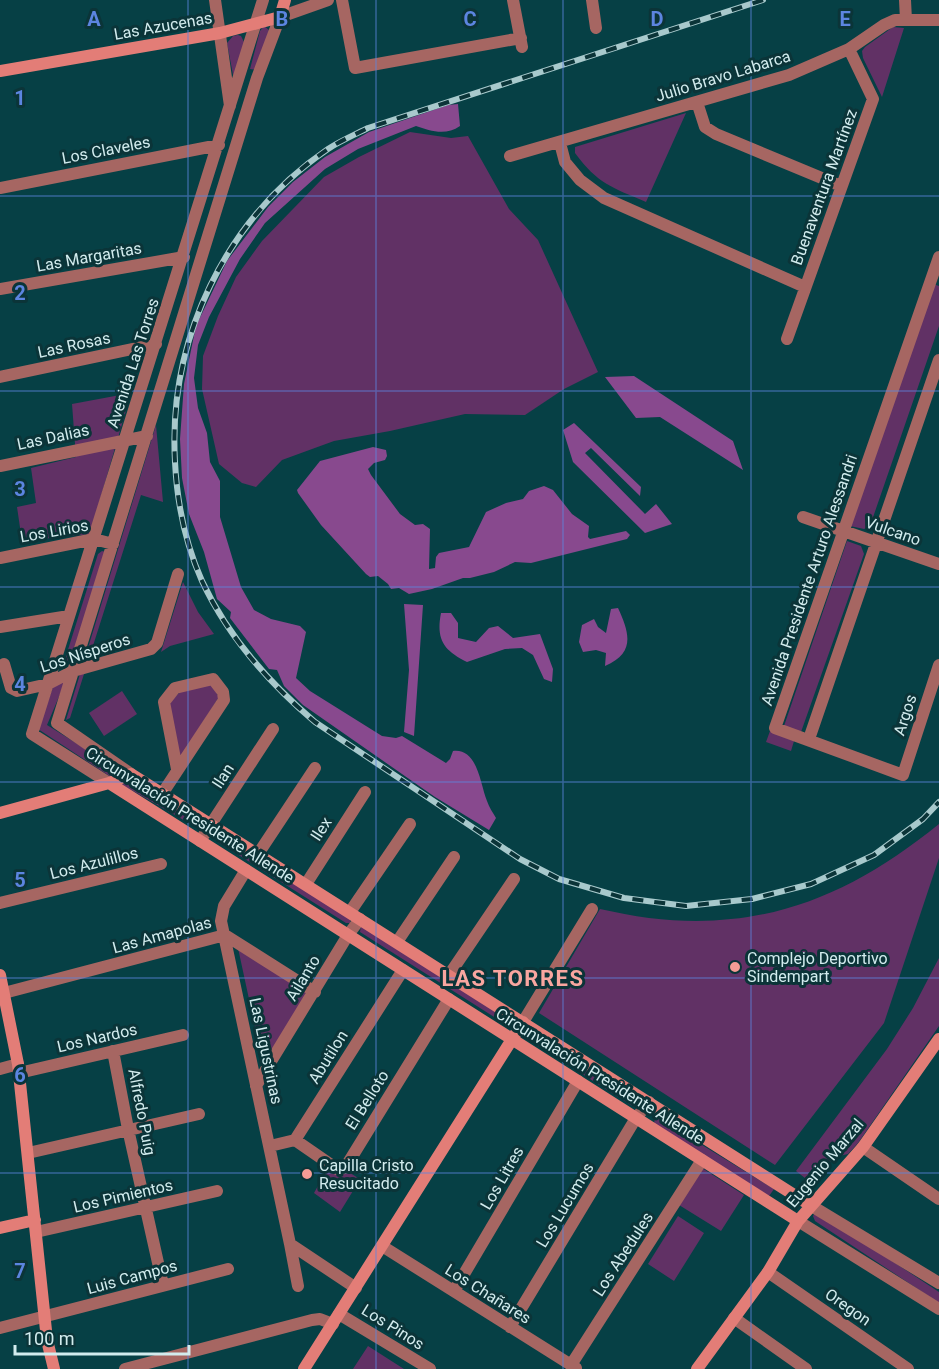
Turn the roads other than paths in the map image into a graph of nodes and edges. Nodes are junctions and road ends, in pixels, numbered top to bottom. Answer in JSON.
{"nodes":[{"id":1,"x":215,"y":0,"type":"edge"},
{"id":2,"x":263,"y":0,"type":"edge"},
{"id":3,"x":285,"y":0,"type":"edge"},
{"id":4,"x":328,"y":0,"type":"edge"},
{"id":5,"x":342,"y":0,"type":"edge"},
{"id":6,"x":513,"y":0,"type":"edge"},
{"id":7,"x":592,"y":0,"type":"edge"},
{"id":8,"x":905,"y":0,"type":"edge"},
{"id":9,"x":280,"y":17,"type":"junction"},
{"id":10,"x":906,"y":20,"type":"junction"},
{"id":11,"x":939,"y":20,"type":"edge"},
{"id":12,"x":256,"y":24,"type":"junction"},
{"id":13,"x":596,"y":28,"type":"dead end"},
{"id":14,"x":220,"y":33,"type":"junction"},
{"id":15,"x":849,"y":49,"type":"junction"},
{"id":16,"x":0,"y":71,"type":"edge"},
{"id":17,"x":697,"y":102,"type":"junction"},
{"id":18,"x":230,"y":110,"type":"junction"},
{"id":19,"x":560,"y":142,"type":"junction"},
{"id":20,"x":219,"y":145,"type":"junction"},
{"id":21,"x":510,"y":156,"type":"dead end"},
{"id":22,"x":841,"y":186,"type":"junction"},
{"id":23,"x":0,"y":188,"type":"edge"},
{"id":24,"x":184,"y":257,"type":"junction"},
{"id":25,"x":938,"y":265,"type":"edge"},
{"id":26,"x":805,"y":287,"type":"junction"},
{"id":27,"x":0,"y":289,"type":"edge"},
{"id":28,"x":787,"y":339,"type":"dead end"},
{"id":29,"x":156,"y":344,"type":"junction"},
{"id":30,"x":939,"y":360,"type":"edge"},
{"id":31,"x":0,"y":377,"type":"edge"},
{"id":32,"x":935,"y":385,"type":"edge"},
{"id":33,"x":147,"y":436,"type":"junction"},
{"id":34,"x":126,"y":439,"type":"junction"},
{"id":35,"x":0,"y":466,"type":"edge"},
{"id":36,"x":803,"y":517,"type":"dead end"},
{"id":37,"x":844,"y":531,"type":"junction"},
{"id":38,"x":94,"y":539,"type":"junction"},
{"id":39,"x":876,"y":542,"type":"junction"},
{"id":40,"x":113,"y":544,"type":"junction"},
{"id":41,"x":0,"y":558,"type":"edge"},
{"id":42,"x":939,"y":564,"type":"edge"},
{"id":43,"x":178,"y":574,"type":"dead end"},
{"id":44,"x":69,"y":616,"type":"junction"},
{"id":45,"x":0,"y":627,"type":"edge"},
{"id":46,"x":4,"y":664,"type":"dead end"},
{"id":47,"x":939,"y":665,"type":"edge"},
{"id":48,"x":73,"y":671,"type":"junction"},
{"id":49,"x":48,"y":684,"type":"junction"},
{"id":50,"x":57,"y":723,"type":"joint"},
{"id":51,"x":273,"y":729,"type":"dead end"},
{"id":52,"x":32,"y":734,"type":"joint"},
{"id":53,"x":809,"y":739,"type":"junction"},
{"id":54,"x":315,"y":768,"type":"dead end"},
{"id":55,"x":177,"y":769,"type":"junction"},
{"id":56,"x":131,"y":774,"type":"junction"},
{"id":57,"x":109,"y":783,"type":"junction"},
{"id":58,"x":365,"y":792,"type":"dead end"},
{"id":59,"x":162,"y":794,"type":"junction"},
{"id":60,"x":0,"y":813,"type":"edge"},
{"id":61,"x":212,"y":824,"type":"junction"},
{"id":62,"x":410,"y":824,"type":"dead end"},
{"id":63,"x":200,"y":841,"type":"junction"},
{"id":64,"x":258,"y":854,"type":"junction"},
{"id":65,"x":454,"y":857,"type":"dead end"},
{"id":66,"x":161,"y":864,"type":"dead end"},
{"id":67,"x":246,"y":870,"type":"junction"},
{"id":68,"x":514,"y":879,"type":"dead end"},
{"id":69,"x":306,"y":884,"type":"junction"},
{"id":70,"x":0,"y":903,"type":"edge"},
{"id":71,"x":592,"y":909,"type":"dead end"},
{"id":72,"x":355,"y":916,"type":"junction"},
{"id":73,"x":225,"y":935,"type":"junction"},
{"id":74,"x":348,"y":935,"type":"junction"},
{"id":75,"x":397,"y":942,"type":"junction"},
{"id":76,"x":403,"y":970,"type":"junction"},
{"id":77,"x":449,"y":975,"type":"junction"},
{"id":78,"x":1,"y":983,"type":"edge"},
{"id":79,"x":315,"y":992,"type":"junction"},
{"id":80,"x":449,"y":999,"type":"junction"},
{"id":81,"x":523,"y":1022,"type":"junction"},
{"id":82,"x":183,"y":1035,"type":"dead end"},
{"id":83,"x":512,"y":1039,"type":"junction"},
{"id":84,"x":939,"y":1039,"type":"edge"},
{"id":85,"x":114,"y":1051,"type":"junction"},
{"id":86,"x":19,"y":1068,"type":"junction"},
{"id":87,"x":0,"y":1069,"type":"edge"},
{"id":88,"x":578,"y":1081,"type":"junction"},
{"id":89,"x":256,"y":1086,"type":"junction"},
{"id":90,"x":649,"y":1102,"type":"junction"},
{"id":91,"x":199,"y":1114,"type":"dead end"},
{"id":92,"x":636,"y":1118,"type":"junction"},
{"id":93,"x":128,"y":1129,"type":"junction"},
{"id":94,"x":295,"y":1140,"type":"junction"},
{"id":95,"x":270,"y":1146,"type":"junction"},
{"id":96,"x":863,"y":1147,"type":"junction"},
{"id":97,"x":28,"y":1153,"type":"junction"},
{"id":98,"x":702,"y":1160,"type":"junction"},
{"id":99,"x":217,"y":1191,"type":"dead end"},
{"id":100,"x":939,"y":1199,"type":"edge"},
{"id":101,"x":810,"y":1204,"type":"junction"},
{"id":102,"x":145,"y":1207,"type":"junction"},
{"id":103,"x":798,"y":1221,"type":"junction"},
{"id":104,"x":35,"y":1226,"type":"junction"},
{"id":105,"x":0,"y":1228,"type":"edge"},
{"id":106,"x":290,"y":1244,"type":"junction"},
{"id":107,"x":382,"y":1246,"type":"junction"},
{"id":108,"x":228,"y":1269,"type":"dead end"},
{"id":109,"x":768,"y":1272,"type":"junction"},
{"id":110,"x":939,"y":1283,"type":"edge"},
{"id":111,"x":163,"y":1285,"type":"junction"},
{"id":112,"x":298,"y":1286,"type":"dead end"},
{"id":113,"x":356,"y":1288,"type":"junction"},
{"id":114,"x":454,"y":1292,"type":"junction"},
{"id":115,"x":939,"y":1309,"type":"edge"},
{"id":116,"x":45,"y":1318,"type":"junction"},
{"id":117,"x":734,"y":1318,"type":"junction"},
{"id":118,"x":336,"y":1319,"type":"junction"},
{"id":119,"x":510,"y":1327,"type":"junction"},
{"id":120,"x":0,"y":1328,"type":"edge"},
{"id":121,"x":574,"y":1367,"type":"edge"},
{"id":122,"x":701,"y":1368,"type":"edge"},
{"id":123,"x":54,"y":1369,"type":"edge"},
{"id":124,"x":125,"y":1369,"type":"edge"},
{"id":125,"x":304,"y":1369,"type":"edge"},
{"id":126,"x":430,"y":1369,"type":"edge"},
{"id":127,"x":806,"y":1369,"type":"edge"},
{"id":128,"x":908,"y":1369,"type":"edge"}],
"edges":[{"from":1,"to":14,"type":"street"},
{"from":2,"to":12,"type":"street","name":"Avenida Las Torres"},
{"from":3,"to":9,"type":"main road","name":"Avenida Las Torres"},
{"from":4,"to":9,"type":"street","name":"Las Azucenas"},
{"from":5,"to":6,"type":"street"},
{"from":7,"to":13,"type":"street"},
{"from":8,"to":10,"type":"street"},
{"from":9,"to":12,"type":"main road","name":"Las Azucenas"},
{"from":9,"to":33,"type":"street","name":"Avenida Las Torres"},
{"from":10,"to":11,"type":"street","name":"Julio Bravo Labarca"},
{"from":10,"to":15,"type":"street","name":"Julio Bravo Labarca"},
{"from":12,"to":14,"type":"main road","name":"Las Azucenas"},
{"from":12,"to":18,"type":"street","name":"Avenida Las Torres"},
{"from":14,"to":16,"type":"main road","name":"Las Azucenas"},
{"from":14,"to":18,"type":"street"},
{"from":15,"to":17,"type":"street","name":"Julio Bravo Labarca"},
{"from":15,"to":22,"type":"street","name":"Buenaventura Martínez"},
{"from":17,"to":19,"type":"street","name":"Julio Bravo Labarca"},
{"from":17,"to":22,"type":"street"},
{"from":18,"to":20,"type":"street","name":"Avenida Las Torres"},
{"from":19,"to":21,"type":"street","name":"Julio Bravo Labarca"},
{"from":19,"to":26,"type":"street"},
{"from":20,"to":23,"type":"street","name":"Los Claveles"},
{"from":20,"to":24,"type":"street","name":"Avenida Las Torres"},
{"from":22,"to":26,"type":"street","name":"Buenaventura Martínez"},
{"from":24,"to":27,"type":"street","name":"Las Margaritas"},
{"from":24,"to":29,"type":"street","name":"Avenida Las Torres"},
{"from":25,"to":37,"type":"street","name":"Avenida Presidente Arturo Alessandri"},
{"from":26,"to":28,"type":"street","name":"Buenaventura Martínez"},
{"from":29,"to":31,"type":"street","name":"Las Rosas"},
{"from":29,"to":34,"type":"street","name":"Avenida Las Torres"},
{"from":30,"to":32,"type":"street"},
{"from":32,"to":39,"type":"street"},
{"from":33,"to":34,"type":"street","name":"Las Dalias"},
{"from":33,"to":40,"type":"street","name":"Avenida Las Torres"},
{"from":34,"to":35,"type":"street","name":"Las Dalias"},
{"from":34,"to":38,"type":"street","name":"Avenida Las Torres"},
{"from":36,"to":37,"type":"street","name":"Vulcano"},
{"from":37,"to":39,"type":"street","name":"Vulcano"},
{"from":37,"to":53,"type":"street","name":"Avenida Presidente Arturo Alessandri"},
{"from":38,"to":40,"type":"street","name":"Los Lirios"},
{"from":38,"to":41,"type":"street","name":"Los Lirios"},
{"from":38,"to":44,"type":"street","name":"Avenida Las Torres"},
{"from":39,"to":42,"type":"street","name":"Vulcano"},
{"from":39,"to":53,"type":"street"},
{"from":40,"to":48,"type":"street","name":"Avenida Las Torres"},
{"from":43,"to":48,"type":"street","name":"Los Nísperos"},
{"from":44,"to":45,"type":"street"},
{"from":44,"to":49,"type":"street","name":"Avenida Las Torres"},
{"from":46,"to":49,"type":"street","name":"Los Nísperos"},
{"from":47,"to":53,"type":"street","name":"Argos"},
{"from":48,"to":49,"type":"street","name":"Los Nísperos"},
{"from":48,"to":50,"type":"street","name":"Avenida Las Torres"},
{"from":49,"to":52,"type":"street","name":"Avenida Las Torres"},
{"from":50,"to":56,"type":"street","name":"Circunvalación Presidente Allende"},
{"from":51,"to":61,"type":"street","name":"Ilan"},
{"from":52,"to":57,"type":"street","name":"Circunvalación Presidente Allende"},
{"from":54,"to":64,"type":"street"},
{"from":55,"to":55,"type":"street"},
{"from":55,"to":59,"type":"street"},
{"from":56,"to":57,"type":"main road"},
{"from":56,"to":59,"type":"main road","name":"Circunvalación Presidente Allende"},
{"from":57,"to":60,"type":"main road"},
{"from":57,"to":63,"type":"main road","name":"Circunvalación Presidente Allende"},
{"from":58,"to":69,"type":"street","name":"Ilex"},
{"from":59,"to":61,"type":"main road","name":"Circunvalación Presidente Allende"},
{"from":61,"to":63,"type":"street","name":"Ilan"},
{"from":61,"to":64,"type":"main road","name":"Circunvalación Presidente Allende"},
{"from":62,"to":72,"type":"street","name":"Ailanto"},
{"from":63,"to":67,"type":"main road","name":"Circunvalación Presidente Allende"},
{"from":64,"to":69,"type":"main road","name":"Circunvalación Presidente Allende"},
{"from":65,"to":75,"type":"street"},
{"from":66,"to":70,"type":"street","name":"Los Azulillos"},
{"from":67,"to":73,"type":"street","name":"Las Ligustrinas"},
{"from":67,"to":74,"type":"main road","name":"Circunvalación Presidente Allende"},
{"from":68,"to":77,"type":"street"},
{"from":69,"to":72,"type":"main road","name":"Circunvalación Presidente Allende"},
{"from":71,"to":81,"type":"street"},
{"from":72,"to":74,"type":"street","name":"Ailanto"},
{"from":72,"to":75,"type":"main road","name":"Circunvalación Presidente Allende"},
{"from":73,"to":78,"type":"street","name":"Las Amapolas"},
{"from":73,"to":79,"type":"street","name":"Las Amapolas"},
{"from":73,"to":89,"type":"street","name":"Las Ligustrinas"},
{"from":74,"to":76,"type":"main road","name":"Circunvalación Presidente Allende"},
{"from":74,"to":79,"type":"street","name":"Ailanto"},
{"from":75,"to":77,"type":"main road","name":"Circunvalación Presidente Allende"},
{"from":76,"to":80,"type":"main road","name":"Circunvalación Presidente Allende"},
{"from":76,"to":94,"type":"street","name":"Abutilon"},
{"from":77,"to":81,"type":"main road","name":"Circunvalación Presidente Allende"},
{"from":78,"to":86,"type":"main road"},
{"from":79,"to":89,"type":"street","name":"Ailanto"},
{"from":80,"to":83,"type":"main road","name":"Circunvalación Presidente Allende"},
{"from":80,"to":94,"type":"street","name":"El Belloto"},
{"from":81,"to":83,"type":"main road"},
{"from":81,"to":90,"type":"main road","name":"Circunvalación Presidente Allende"},
{"from":82,"to":85,"type":"street","name":"Los Nardos"},
{"from":83,"to":88,"type":"main road","name":"Circunvalación Presidente Allende"},
{"from":83,"to":107,"type":"main road"},
{"from":84,"to":96,"type":"main road","name":"Eugenio Marzal"},
{"from":85,"to":86,"type":"street","name":"Los Nardos"},
{"from":85,"to":93,"type":"street","name":"Alfredo Puig"},
{"from":86,"to":87,"type":"street","name":"Los Nardos"},
{"from":86,"to":97,"type":"main road"},
{"from":88,"to":92,"type":"main road","name":"Circunvalación Presidente Allende"},
{"from":88,"to":114,"type":"street","name":"Los Litres"},
{"from":89,"to":95,"type":"street","name":"Las Ligustrinas"},
{"from":90,"to":92,"type":"street","name":"Los Lucumos"},
{"from":90,"to":101,"type":"main road","name":"Circunvalación Presidente Allende"},
{"from":91,"to":93,"type":"street"},
{"from":92,"to":98,"type":"main road","name":"Circunvalación Presidente Allende"},
{"from":92,"to":119,"type":"street","name":"Los Lucumos"},
{"from":93,"to":97,"type":"street"},
{"from":93,"to":102,"type":"street","name":"Alfredo Puig"},
{"from":94,"to":95,"type":"street"},
{"from":95,"to":106,"type":"street","name":"Las Ligustrinas"},
{"from":96,"to":100,"type":"street"},
{"from":96,"to":101,"type":"main road","name":"Eugenio Marzal"},
{"from":97,"to":104,"type":"main road"},
{"from":98,"to":103,"type":"main road","name":"Circunvalación Presidente Allende"},
{"from":98,"to":121,"type":"street","name":"Los Abedules"},
{"from":99,"to":102,"type":"street","name":"Los Pimientos"},
{"from":101,"to":103,"type":"main road","name":"Eugenio Marzal"},
{"from":101,"to":110,"type":"street","name":"Circunvalación Presidente Allende"},
{"from":102,"to":104,"type":"street","name":"Los Pimientos"},
{"from":102,"to":111,"type":"street","name":"Alfredo Puig"},
{"from":103,"to":109,"type":"main road","name":"Eugenio Marzal"},
{"from":103,"to":115,"type":"street","name":"Circunvalación Presidente Allende"},
{"from":104,"to":105,"type":"main road","name":"Los Pimientos"},
{"from":104,"to":116,"type":"main road"},
{"from":106,"to":112,"type":"street","name":"Las Ligustrinas"},
{"from":106,"to":113,"type":"street"},
{"from":107,"to":113,"type":"main road"},
{"from":107,"to":114,"type":"street","name":"Los Chañares"},
{"from":108,"to":111,"type":"street","name":"Luis Campos"},
{"from":109,"to":117,"type":"main road","name":"Eugenio Marzal"},
{"from":109,"to":128,"type":"street","name":"Oregon"},
{"from":111,"to":116,"type":"street","name":"Luis Campos"},
{"from":113,"to":118,"type":"main road"},
{"from":114,"to":119,"type":"street","name":"Los Chañares"},
{"from":116,"to":120,"type":"street","name":"Luis Campos"},
{"from":116,"to":123,"type":"main road"},
{"from":117,"to":122,"type":"main road","name":"Eugenio Marzal"},
{"from":117,"to":127,"type":"street"},
{"from":118,"to":124,"type":"street"},
{"from":118,"to":125,"type":"main road"},
{"from":118,"to":126,"type":"street","name":"Los Pinos"},
{"from":119,"to":121,"type":"street","name":"Los Chañares"}]}
